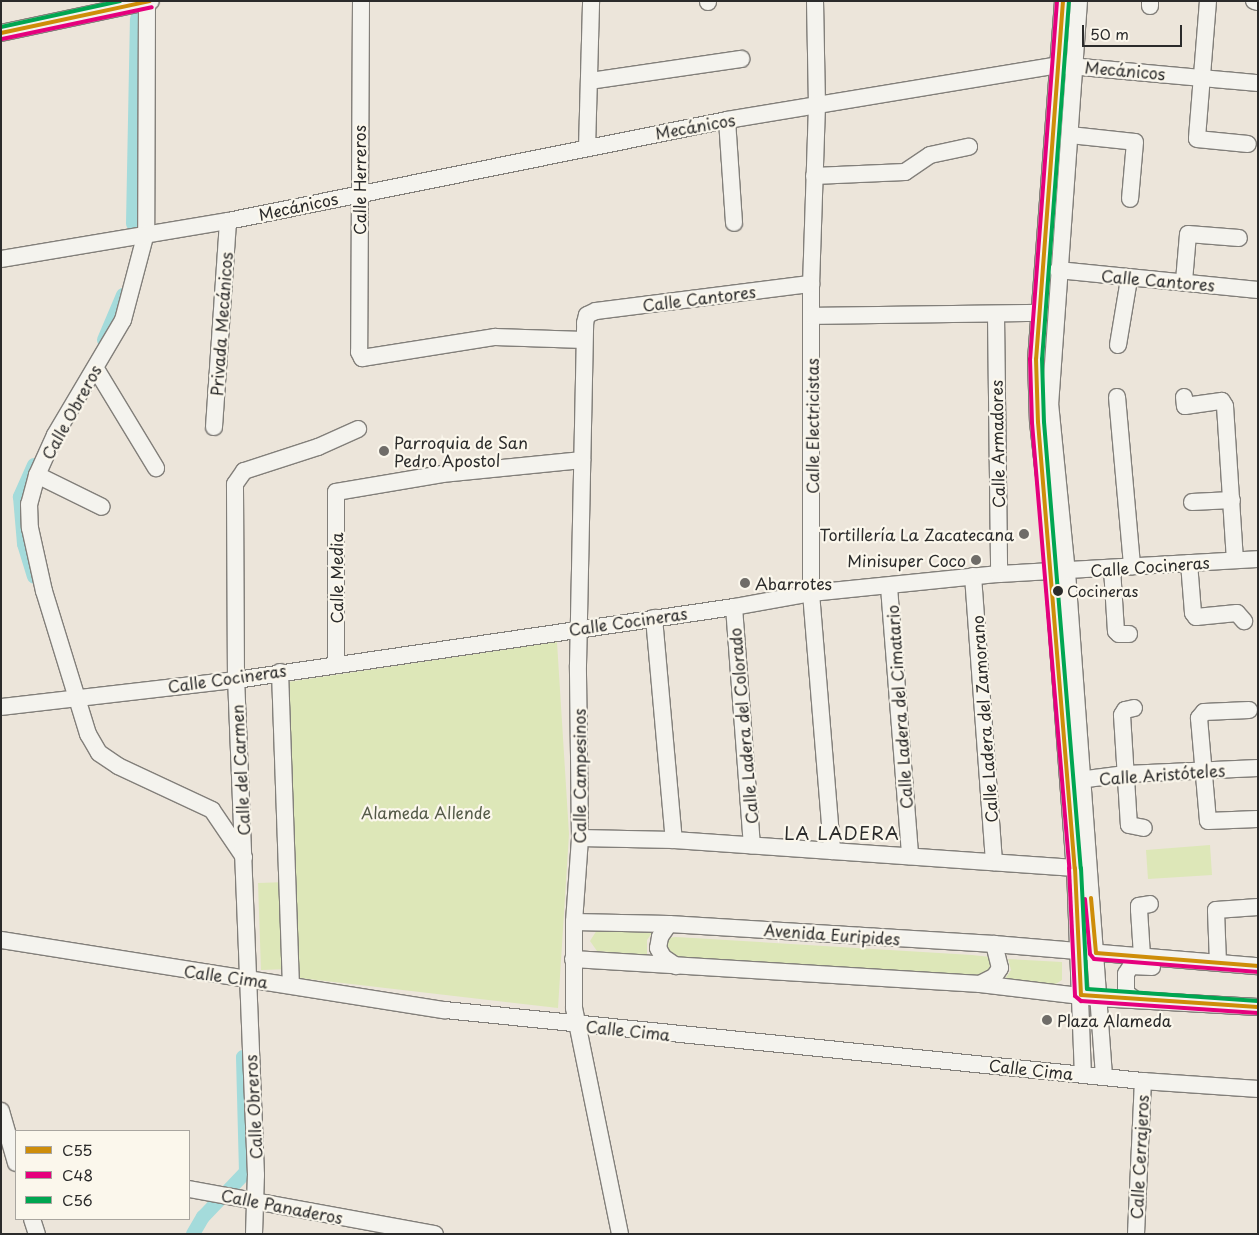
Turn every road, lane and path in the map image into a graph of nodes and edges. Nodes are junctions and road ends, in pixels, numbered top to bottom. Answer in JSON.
{"nodes":[{"id":1,"x":361,"y":1,"type":"edge"},
{"id":2,"x":592,"y":1,"type":"edge"},
{"id":3,"x":815,"y":1,"type":"edge"},
{"id":4,"x":1063,"y":1,"type":"edge"},
{"id":5,"x":1078,"y":1,"type":"edge"},
{"id":6,"x":1208,"y":1,"type":"edge"},
{"id":7,"x":1254,"y":1,"type":"edge"},
{"id":8,"x":149,"y":2,"type":"edge"},
{"id":9,"x":1258,"y":2,"type":"edge"},
{"id":10,"x":1,"y":33,"type":"edge"},
{"id":11,"x":741,"y":59,"type":"dead end"},
{"id":12,"x":1066,"y":65,"type":"junction"},
{"id":13,"x":1203,"y":78,"type":"junction"},
{"id":14,"x":590,"y":81,"type":"junction"},
{"id":15,"x":1258,"y":83,"type":"edge"},
{"id":16,"x":817,"y":105,"type":"junction"},
{"id":17,"x":727,"y":120,"type":"junction"},
{"id":18,"x":1070,"y":135,"type":"junction"},
{"id":19,"x":1248,"y":144,"type":"dead end"},
{"id":20,"x":969,"y":147,"type":"dead end"},
{"id":21,"x":587,"y":148,"type":"junction"},
{"id":22,"x":814,"y":176,"type":"junction"},
{"id":23,"x":358,"y":194,"type":"junction"},
{"id":24,"x":1130,"y":199,"type":"dead end"},
{"id":25,"x":228,"y":220,"type":"junction"},
{"id":26,"x":734,"y":223,"type":"dead end"},
{"id":27,"x":142,"y":234,"type":"junction"},
{"id":28,"x":1239,"y":238,"type":"dead end"},
{"id":29,"x":1,"y":259,"type":"edge"},
{"id":30,"x":1058,"y":270,"type":"junction"},
{"id":31,"x":1129,"y":279,"type":"junction"},
{"id":32,"x":1184,"y":281,"type":"junction"},
{"id":33,"x":811,"y":284,"type":"junction"},
{"id":34,"x":1258,"y":290,"type":"edge"},
{"id":35,"x":1037,"y":313,"type":"junction"},
{"id":36,"x":587,"y":314,"type":"joint"},
{"id":37,"x":996,"y":315,"type":"junction"},
{"id":38,"x":813,"y":316,"type":"junction"},
{"id":39,"x":584,"y":340,"type":"junction"},
{"id":40,"x":1118,"y":344,"type":"dead end"},
{"id":41,"x":96,"y":368,"type":"junction"},
{"id":42,"x":1184,"y":402,"type":"dead end"},
{"id":43,"x":1119,"y":405,"type":"dead end"},
{"id":44,"x":214,"y":427,"type":"dead end"},
{"id":45,"x":358,"y":429,"type":"dead end"},
{"id":46,"x":582,"y":460,"type":"junction"},
{"id":47,"x":156,"y":468,"type":"dead end"},
{"id":48,"x":37,"y":475,"type":"junction"},
{"id":49,"x":1232,"y":500,"type":"junction"},
{"id":50,"x":1192,"y":502,"type":"dead end"},
{"id":51,"x":102,"y":507,"type":"dead end"},
{"id":52,"x":1258,"y":559,"type":"edge"},
{"id":53,"x":1235,"y":560,"type":"junction"},
{"id":54,"x":1189,"y":563,"type":"junction"},
{"id":55,"x":1132,"y":566,"type":"junction"},
{"id":56,"x":1112,"y":568,"type":"junction"},
{"id":57,"x":1059,"y":572,"type":"junction"},
{"id":58,"x":999,"y":574,"type":"junction"},
{"id":59,"x":973,"y":576,"type":"junction"},
{"id":60,"x":890,"y":587,"type":"junction"},
{"id":61,"x":811,"y":593,"type":"junction"},
{"id":62,"x":734,"y":608,"type":"junction"},
{"id":63,"x":654,"y":618,"type":"junction"},
{"id":64,"x":1244,"y":621,"type":"dead end"},
{"id":65,"x":579,"y":628,"type":"junction"},
{"id":66,"x":1129,"y":634,"type":"dead end"},
{"id":67,"x":336,"y":663,"type":"junction"},
{"id":68,"x":280,"y":672,"type":"junction"},
{"id":69,"x":236,"y":680,"type":"junction"},
{"id":70,"x":79,"y":696,"type":"junction"},
{"id":71,"x":1,"y":707,"type":"edge"},
{"id":72,"x":1134,"y":708,"type":"dead end"},
{"id":73,"x":1249,"y":710,"type":"dead end"},
{"id":74,"x":1258,"y":768,"type":"edge"},
{"id":75,"x":1205,"y":772,"type":"junction"},
{"id":76,"x":1126,"y":774,"type":"junction"},
{"id":77,"x":1074,"y":781,"type":"junction"},
{"id":78,"x":1257,"y":819,"type":"edge"},
{"id":79,"x":1144,"y":828,"type":"dead end"},
{"id":80,"x":580,"y":838,"type":"junction"},
{"id":81,"x":674,"y":840,"type":"junction"},
{"id":82,"x":752,"y":845,"type":"junction"},
{"id":83,"x":832,"y":851,"type":"junction"},
{"id":84,"x":910,"y":856,"type":"junction"},
{"id":85,"x":244,"y":857,"type":"junction"},
{"id":86,"x":994,"y":862,"type":"junction"},
{"id":87,"x":1075,"y":868,"type":"junction"},
{"id":88,"x":1150,"y":904,"type":"dead end"},
{"id":89,"x":1258,"y":907,"type":"edge"},
{"id":90,"x":574,"y":922,"type":"junction"},
{"id":91,"x":669,"y":924,"type":"junction"},
{"id":92,"x":1,"y":940,"type":"edge"},
{"id":93,"x":994,"y":944,"type":"junction"},
{"id":94,"x":1078,"y":952,"type":"junction"},
{"id":95,"x":573,"y":959,"type":"junction"},
{"id":96,"x":1096,"y":959,"type":"junction"},
{"id":97,"x":1137,"y":961,"type":"junction"},
{"id":98,"x":1218,"y":963,"type":"junction"},
{"id":99,"x":676,"y":966,"type":"junction"},
{"id":100,"x":1258,"y":966,"type":"edge"},
{"id":101,"x":247,"y":980,"type":"junction"},
{"id":102,"x":291,"y":984,"type":"junction"},
{"id":103,"x":980,"y":984,"type":"junction"},
{"id":104,"x":1089,"y":996,"type":"junction"},
{"id":105,"x":1133,"y":998,"type":"junction"},
{"id":106,"x":1258,"y":1007,"type":"edge"},
{"id":107,"x":575,"y":1025,"type":"junction"},
{"id":108,"x":1083,"y":1074,"type":"junction"},
{"id":109,"x":1104,"y":1076,"type":"junction"},
{"id":110,"x":1143,"y":1081,"type":"junction"},
{"id":111,"x":1258,"y":1089,"type":"edge"},
{"id":112,"x":1,"y":1111,"type":"edge"},
{"id":113,"x":12,"y":1160,"type":"edge"},
{"id":114,"x":190,"y":1189,"type":"edge"},
{"id":115,"x":255,"y":1201,"type":"junction"},
{"id":116,"x":32,"y":1220,"type":"edge"},
{"id":117,"x":37,"y":1234,"type":"edge"},
{"id":118,"x":254,"y":1234,"type":"edge"},
{"id":119,"x":435,"y":1234,"type":"edge"},
{"id":120,"x":620,"y":1234,"type":"edge"},
{"id":121,"x":1136,"y":1234,"type":"edge"}],
"edges":[{"from":1,"to":23,"type":"street","name":"Calle Herreros"},
{"from":2,"to":14,"type":"street"},
{"from":3,"to":16,"type":"street","name":"Calle Electricistas"},
{"from":4,"to":12,"type":"street"},
{"from":5,"to":12,"type":"street"},
{"from":6,"to":13,"type":"street"},
{"from":7,"to":9,"type":"street"},
{"from":8,"to":10,"type":"street"},
{"from":8,"to":27,"type":"street","name":"Calle Obreros"},
{"from":11,"to":14,"type":"street"},
{"from":12,"to":13,"type":"street","name":"Mecánicos"},
{"from":12,"to":16,"type":"street","name":"Mecánicos"},
{"from":12,"to":18,"type":"street"},
{"from":12,"to":35,"type":"street"},
{"from":13,"to":15,"type":"street","name":"Mecánicos"},
{"from":13,"to":19,"type":"street"},
{"from":14,"to":21,"type":"street"},
{"from":16,"to":17,"type":"street","name":"Mecánicos"},
{"from":16,"to":22,"type":"street","name":"Calle Electricistas"},
{"from":17,"to":21,"type":"street","name":"Mecánicos"},
{"from":17,"to":26,"type":"street"},
{"from":18,"to":24,"type":"street"},
{"from":18,"to":30,"type":"street"},
{"from":20,"to":22,"type":"street"},
{"from":21,"to":23,"type":"street","name":"Mecánicos"},
{"from":22,"to":33,"type":"street","name":"Calle Electricistas"},
{"from":23,"to":25,"type":"street","name":"Mecánicos"},
{"from":23,"to":39,"type":"street","name":"Calle Herreros"},
{"from":25,"to":27,"type":"street","name":"Mecánicos"},
{"from":25,"to":44,"type":"street","name":"Privada Mecánicos"},
{"from":27,"to":29,"type":"street","name":"Mecánicos"},
{"from":27,"to":41,"type":"street","name":"Calle Obreros"},
{"from":28,"to":32,"type":"street"},
{"from":30,"to":31,"type":"street","name":"Calle Cantores"},
{"from":30,"to":57,"type":"street"},
{"from":31,"to":32,"type":"street","name":"Calle Cantores"},
{"from":31,"to":40,"type":"street"},
{"from":32,"to":34,"type":"street","name":"Calle Cantores"},
{"from":33,"to":36,"type":"street","name":"Calle Cantores"},
{"from":33,"to":38,"type":"street","name":"Calle Electricistas"},
{"from":35,"to":37,"type":"street"},
{"from":35,"to":57,"type":"street"},
{"from":36,"to":39,"type":"street","name":"Calle Campesinos"},
{"from":37,"to":38,"type":"street"},
{"from":37,"to":58,"type":"street","name":"Calle Armadores"},
{"from":38,"to":61,"type":"street","name":"Calle Electricistas"},
{"from":39,"to":46,"type":"street","name":"Calle Campesinos"},
{"from":41,"to":47,"type":"street"},
{"from":41,"to":48,"type":"street","name":"Calle Obreros"},
{"from":42,"to":49,"type":"street"},
{"from":43,"to":55,"type":"street"},
{"from":45,"to":69,"type":"street","name":"Calle del Carmen"},
{"from":46,"to":65,"type":"street","name":"Calle Campesinos"},
{"from":46,"to":67,"type":"street","name":"Calle Media"},
{"from":48,"to":51,"type":"street"},
{"from":48,"to":70,"type":"street","name":"Calle Obreros"},
{"from":49,"to":50,"type":"street"},
{"from":49,"to":53,"type":"street"},
{"from":52,"to":53,"type":"street","name":"Calle Cocineras"},
{"from":53,"to":54,"type":"street","name":"Calle Cocineras"},
{"from":54,"to":55,"type":"street","name":"Calle Cocineras"},
{"from":54,"to":64,"type":"street"},
{"from":55,"to":56,"type":"street","name":"Calle Cocineras"},
{"from":56,"to":57,"type":"street","name":"Calle Cocineras"},
{"from":56,"to":66,"type":"street"},
{"from":57,"to":58,"type":"street","name":"Calle Cocineras"},
{"from":57,"to":77,"type":"street"},
{"from":58,"to":59,"type":"street","name":"Calle Cocineras"},
{"from":59,"to":60,"type":"street","name":"Calle Cocineras"},
{"from":59,"to":86,"type":"street","name":"Calle Ladera del Zamorano"},
{"from":60,"to":61,"type":"street","name":"Calle Cocineras"},
{"from":60,"to":84,"type":"street","name":"Calle Ladera del Cimatario"},
{"from":61,"to":62,"type":"street","name":"Calle Cocineras"},
{"from":61,"to":83,"type":"street","name":"Calle Electricistas"},
{"from":62,"to":63,"type":"street","name":"Calle Cocineras"},
{"from":62,"to":82,"type":"street","name":"Calle Ladera del Colorado"},
{"from":63,"to":65,"type":"street","name":"Calle Cocineras"},
{"from":63,"to":81,"type":"street"},
{"from":65,"to":67,"type":"street","name":"Calle Cocineras"},
{"from":65,"to":80,"type":"street","name":"Calle Campesinos"},
{"from":67,"to":68,"type":"street","name":"Calle Cocineras"},
{"from":68,"to":69,"type":"street","name":"Calle Cocineras"},
{"from":68,"to":102,"type":"street"},
{"from":69,"to":70,"type":"street","name":"Calle Cocineras"},
{"from":69,"to":85,"type":"street","name":"Calle del Carmen"},
{"from":70,"to":71,"type":"street","name":"Calle Cocineras"},
{"from":70,"to":85,"type":"street","name":"Calle Obreros"},
{"from":72,"to":76,"type":"street"},
{"from":73,"to":75,"type":"street"},
{"from":74,"to":75,"type":"street","name":"Calle Aristóteles"},
{"from":75,"to":76,"type":"street","name":"Calle Aristóteles"},
{"from":75,"to":78,"type":"street"},
{"from":76,"to":77,"type":"street","name":"Calle Aristóteles"},
{"from":76,"to":79,"type":"street"},
{"from":77,"to":87,"type":"street"},
{"from":77,"to":96,"type":"street"},
{"from":80,"to":81,"type":"street"},
{"from":80,"to":90,"type":"street","name":"Calle Campesinos"},
{"from":81,"to":82,"type":"street"},
{"from":82,"to":83,"type":"street"},
{"from":83,"to":84,"type":"street"},
{"from":84,"to":86,"type":"street"},
{"from":85,"to":101,"type":"street","name":"Calle del Carmen"},
{"from":86,"to":87,"type":"street"},
{"from":87,"to":94,"type":"street"},
{"from":88,"to":97,"type":"street"},
{"from":89,"to":98,"type":"street"},
{"from":90,"to":91,"type":"street","name":"Avenida Euripides"},
{"from":90,"to":95,"type":"street","name":"Calle Campesinos"},
{"from":91,"to":93,"type":"street","name":"Avenida Euripides"},
{"from":91,"to":99,"type":"street"},
{"from":92,"to":101,"type":"street","name":"Calle Cima"},
{"from":93,"to":94,"type":"street","name":"Avenida Euripides"},
{"from":93,"to":103,"type":"street"},
{"from":94,"to":96,"type":"street","name":"Avenida Euripides"},
{"from":94,"to":104,"type":"street"},
{"from":95,"to":99,"type":"street"},
{"from":95,"to":107,"type":"street","name":"Calle Campesinos"},
{"from":96,"to":97,"type":"street","name":"Avenida Euripides"},
{"from":96,"to":104,"type":"street"},
{"from":97,"to":98,"type":"street","name":"Avenida Euripides"},
{"from":97,"to":105,"type":"street"},
{"from":98,"to":100,"type":"street","name":"Avenida Euripides"},
{"from":99,"to":103,"type":"street"},
{"from":101,"to":102,"type":"street","name":"Calle Cima"},
{"from":101,"to":115,"type":"street","name":"Calle Obreros"},
{"from":102,"to":107,"type":"street","name":"Calle Cima"},
{"from":103,"to":104,"type":"street"},
{"from":104,"to":105,"type":"street"},
{"from":104,"to":108,"type":"street"},
{"from":104,"to":109,"type":"street"},
{"from":105,"to":106,"type":"street"},
{"from":107,"to":108,"type":"street","name":"Calle Cima"},
{"from":107,"to":120,"type":"street","name":"Calle Campesinos"},
{"from":108,"to":109,"type":"street","name":"Calle Cima"},
{"from":109,"to":110,"type":"street","name":"Calle Cima"},
{"from":110,"to":111,"type":"street","name":"Calle Cima"},
{"from":110,"to":121,"type":"street","name":"Calle Cerrajeros"},
{"from":112,"to":113,"type":"street"},
{"from":114,"to":115,"type":"street","name":"Calle Panaderos"},
{"from":115,"to":118,"type":"street","name":"Calle Obreros"},
{"from":115,"to":119,"type":"street","name":"Calle Panaderos"},
{"from":116,"to":117,"type":"street"}]}
